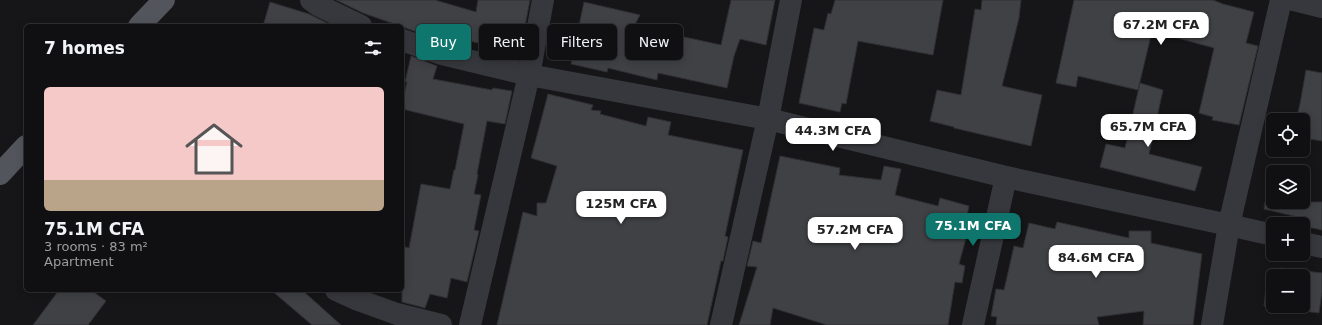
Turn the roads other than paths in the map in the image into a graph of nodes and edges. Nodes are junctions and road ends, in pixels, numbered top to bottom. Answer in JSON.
{"nodes":[{"id":1,"x":164,"y":0,"type":"edge"},
{"id":2,"x":311,"y":0,"type":"edge"},
{"id":3,"x":543,"y":0,"type":"edge"},
{"id":4,"x":791,"y":0,"type":"edge"},
{"id":5,"x":1281,"y":0,"type":"edge"},
{"id":6,"x":1294,"y":0,"type":"edge"},
{"id":7,"x":1322,"y":7,"type":"edge"},
{"id":8,"x":141,"y":24,"type":"edge"},
{"id":9,"x":357,"y":24,"type":"edge"},
{"id":10,"x":404,"y":41,"type":"edge"},
{"id":11,"x":529,"y":75,"type":"junction"},
{"id":12,"x":768,"y":119,"type":"junction"},
{"id":13,"x":24,"y":148,"type":"edge"},
{"id":14,"x":0,"y":174,"type":"edge"},
{"id":15,"x":1006,"y":177,"type":"junction"},
{"id":16,"x":1229,"y":225,"type":"junction"},
{"id":17,"x":1266,"y":234,"type":"edge"},
{"id":18,"x":1310,"y":244,"type":"edge"},
{"id":19,"x":1322,"y":247,"type":"edge"},
{"id":20,"x":340,"y":292,"type":"edge"},
{"id":21,"x":441,"y":325,"type":"edge"},
{"id":22,"x":470,"y":325,"type":"edge"},
{"id":23,"x":721,"y":325,"type":"edge"},
{"id":24,"x":973,"y":325,"type":"edge"},
{"id":25,"x":1212,"y":325,"type":"edge"}],
"edges":[{"from":1,"to":8,"type":"main road"},
{"from":2,"to":9,"type":"street"},
{"from":3,"to":11,"type":"street"},
{"from":4,"to":12,"type":"street"},
{"from":5,"to":16,"type":"street"},
{"from":6,"to":7,"type":"street"},
{"from":10,"to":11,"type":"street"},
{"from":11,"to":12,"type":"street"},
{"from":11,"to":22,"type":"street"},
{"from":12,"to":15,"type":"street"},
{"from":12,"to":23,"type":"street"},
{"from":13,"to":14,"type":"main road"},
{"from":15,"to":16,"type":"street"},
{"from":15,"to":24,"type":"street"},
{"from":16,"to":17,"type":"street"},
{"from":16,"to":25,"type":"street"},
{"from":18,"to":19,"type":"street"},
{"from":20,"to":21,"type":"street"}]}
